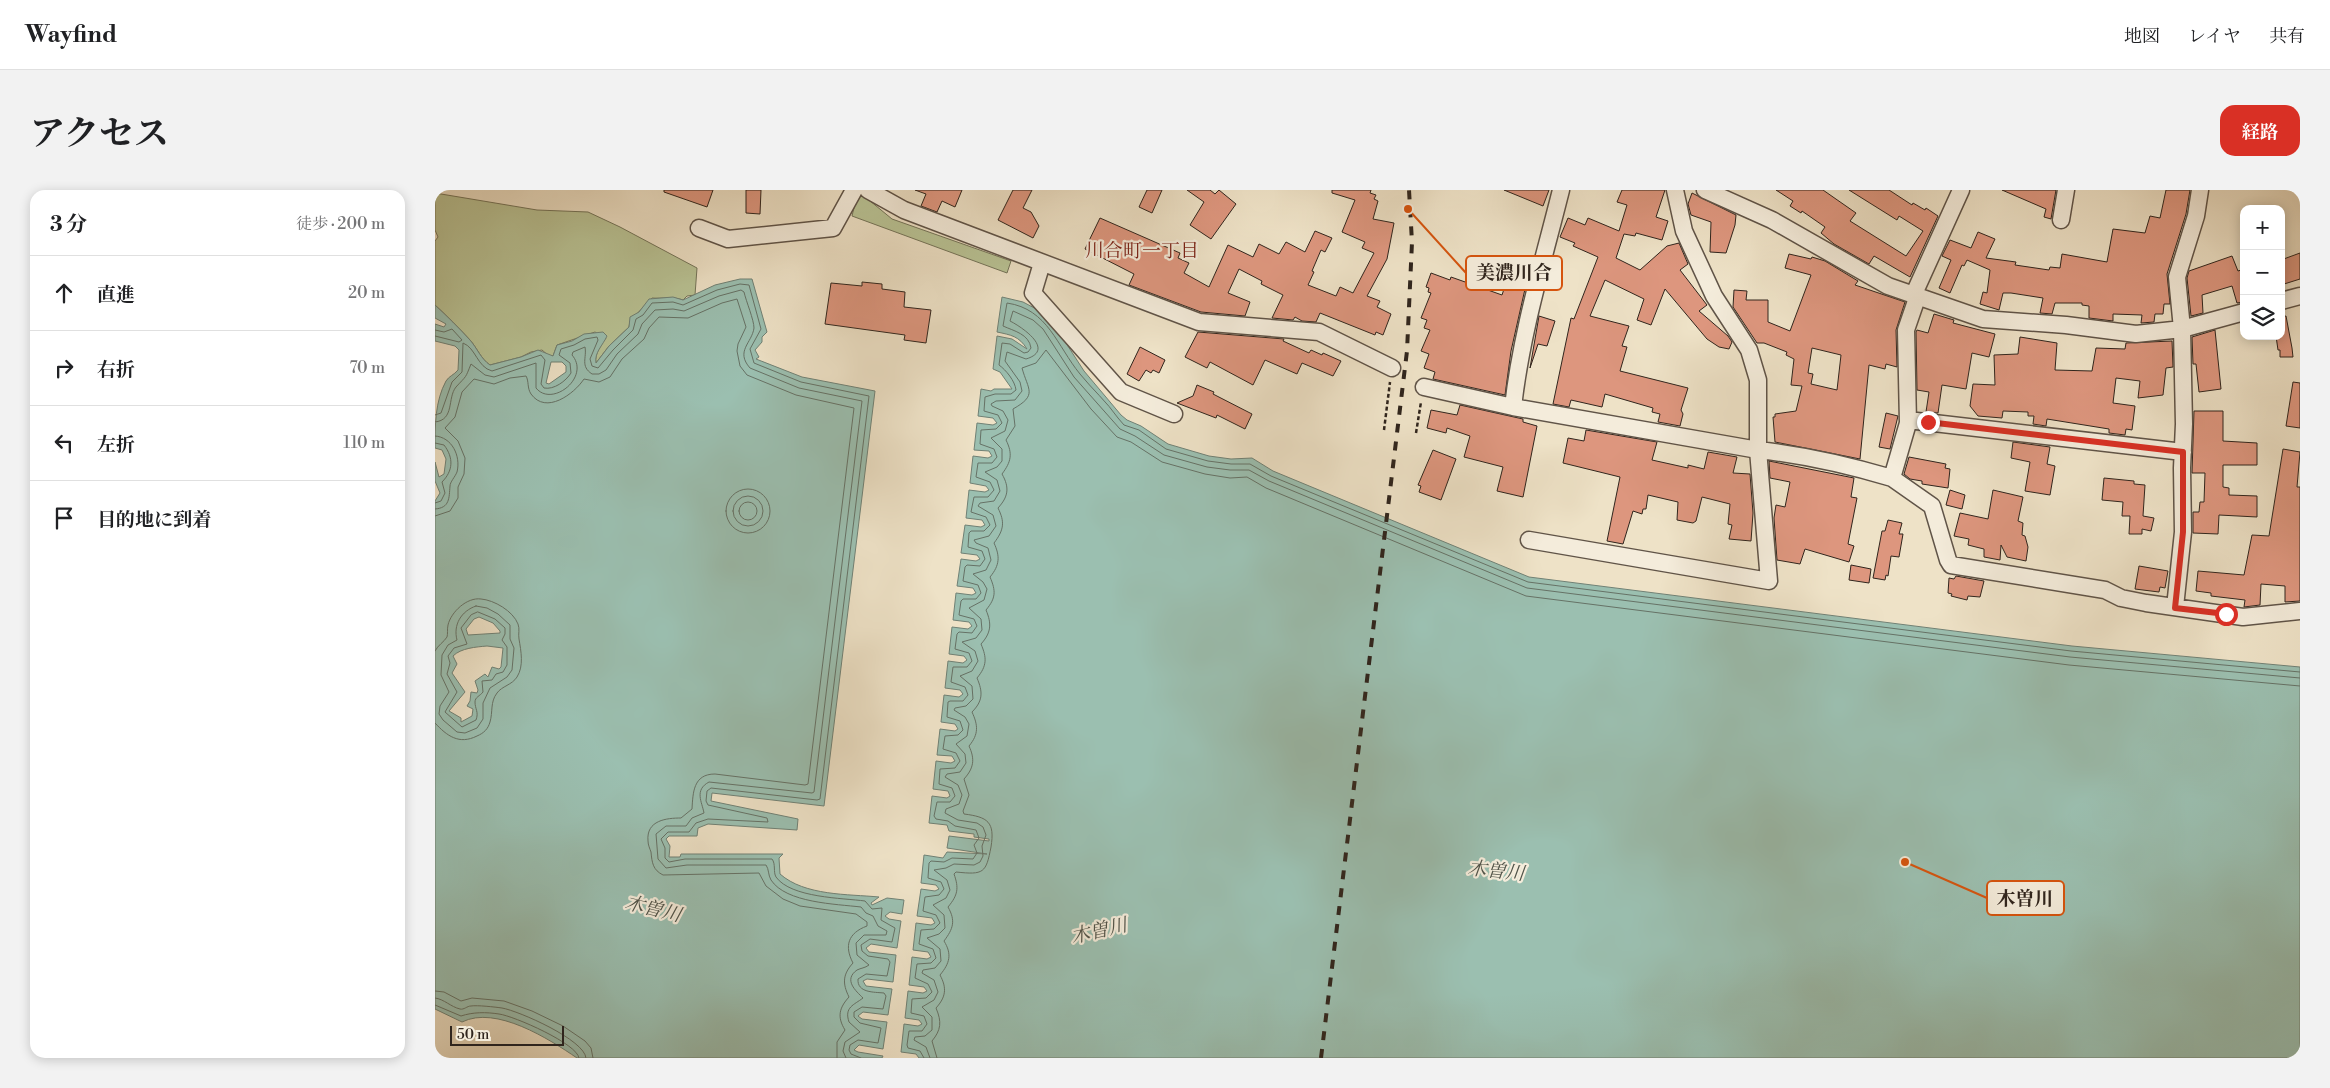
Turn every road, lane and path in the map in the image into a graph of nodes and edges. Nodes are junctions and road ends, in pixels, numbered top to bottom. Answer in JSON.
{"nodes":[{"id":1,"x":854,"y":190,"type":"edge"},
{"id":2,"x":868,"y":190,"type":"edge"},
{"id":3,"x":1561,"y":190,"type":"edge"},
{"id":4,"x":1675,"y":190,"type":"edge"},
{"id":5,"x":1705,"y":190,"type":"edge"},
{"id":6,"x":1961,"y":190,"type":"edge"},
{"id":7,"x":2066,"y":190,"type":"edge"},
{"id":8,"x":2200,"y":190,"type":"edge"},
{"id":9,"x":2061,"y":220,"type":"dead end"},
{"id":10,"x":699,"y":228,"type":"dead end"},
{"id":11,"x":1042,"y":264,"type":"junction"},
{"id":12,"x":2300,"y":296,"type":"edge"},
{"id":13,"x":1915,"y":297,"type":"junction"},
{"id":14,"x":2285,"y":300,"type":"edge"},
{"id":15,"x":2240,"y":313,"type":"edge"},
{"id":16,"x":2182,"y":329,"type":"junction"},
{"id":17,"x":1392,"y":368,"type":"joint"},
{"id":18,"x":1424,"y":387,"type":"joint"},
{"id":19,"x":1513,"y":407,"type":"junction"},
{"id":20,"x":1174,"y":414,"type":"dead end"},
{"id":21,"x":1908,"y":420,"type":"junction"},
{"id":22,"x":1384,"y":430,"type":"dead end"},
{"id":23,"x":1416,"y":433,"type":"dead end"},
{"id":24,"x":1758,"y":450,"type":"junction"},
{"id":25,"x":2183,"y":452,"type":"junction"},
{"id":26,"x":1892,"y":478,"type":"junction"},
{"id":27,"x":1529,"y":540,"type":"dead end"},
{"id":28,"x":2175,"y":608,"type":"junction"},
{"id":29,"x":2300,"y":611,"type":"edge"}],
"edges":[{"from":1,"to":10,"type":"street"},
{"from":2,"to":11,"type":"street"},
{"from":3,"to":19,"type":"street"},
{"from":4,"to":24,"type":"street"},
{"from":5,"to":13,"type":"street"},
{"from":6,"to":13,"type":"street"},
{"from":7,"to":9,"type":"street"},
{"from":8,"to":16,"type":"street"},
{"from":11,"to":17,"type":"street"},
{"from":11,"to":20,"type":"street"},
{"from":12,"to":14,"type":"street"},
{"from":13,"to":16,"type":"street"},
{"from":13,"to":21,"type":"street"},
{"from":15,"to":16,"type":"street"},
{"from":16,"to":25,"type":"street"},
{"from":17,"to":22,"type":"path"},
{"from":18,"to":19,"type":"street"},
{"from":18,"to":23,"type":"path"},
{"from":19,"to":24,"type":"street"},
{"from":21,"to":25,"type":"street"},
{"from":21,"to":26,"type":"street"},
{"from":24,"to":26,"type":"street"},
{"from":24,"to":27,"type":"street"},
{"from":25,"to":28,"type":"street"},
{"from":26,"to":28,"type":"street"},
{"from":28,"to":29,"type":"street"}]}
